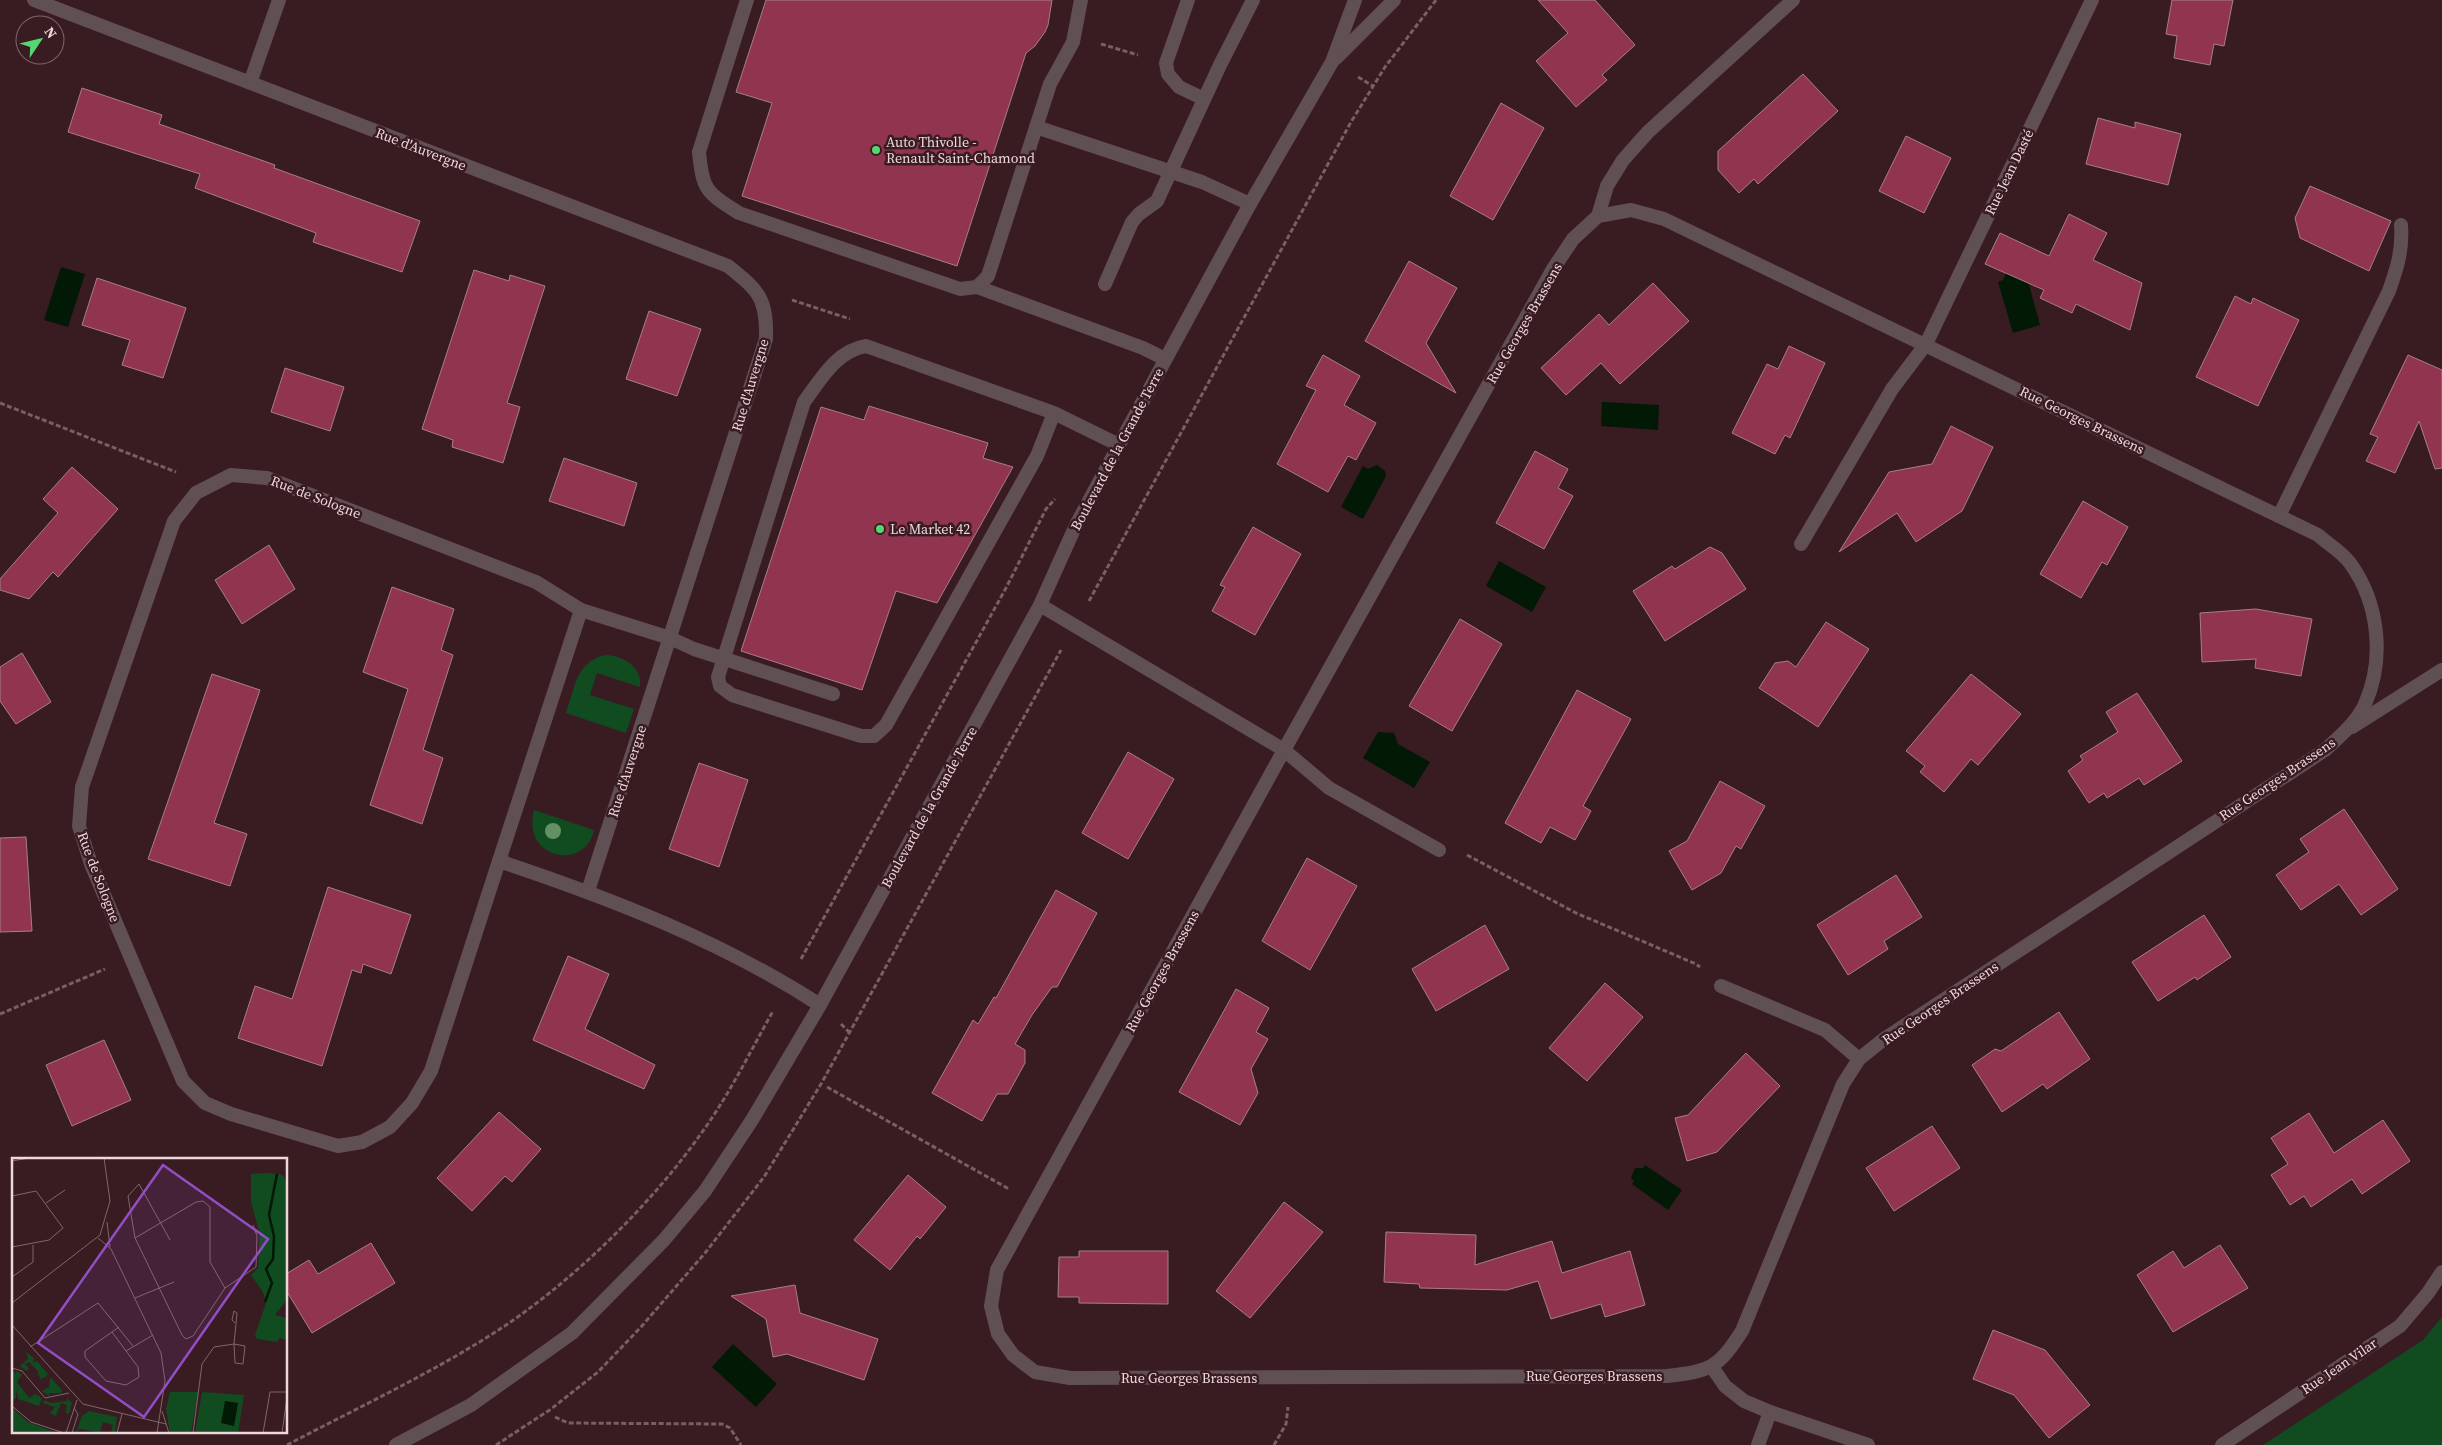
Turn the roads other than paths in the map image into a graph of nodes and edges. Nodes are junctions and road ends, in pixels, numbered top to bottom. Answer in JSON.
{"nodes":[{"id":1,"x":34,"y":0,"type":"edge"},
{"id":2,"x":279,"y":0,"type":"edge"},
{"id":3,"x":747,"y":0,"type":"edge"},
{"id":4,"x":1081,"y":0,"type":"edge"},
{"id":5,"x":1188,"y":0,"type":"edge"},
{"id":6,"x":1253,"y":0,"type":"edge"},
{"id":7,"x":1355,"y":0,"type":"edge"},
{"id":8,"x":1394,"y":0,"type":"edge"},
{"id":9,"x":1792,"y":0,"type":"edge"},
{"id":10,"x":2092,"y":0,"type":"edge"},
{"id":11,"x":1332,"y":62,"type":"junction"},
{"id":12,"x":250,"y":83,"type":"junction"},
{"id":13,"x":1204,"y":99,"type":"junction"},
{"id":14,"x":1036,"y":128,"type":"junction"},
{"id":15,"x":1171,"y":171,"type":"junction"},
{"id":16,"x":1250,"y":204,"type":"junction"},
{"id":17,"x":1598,"y":216,"type":"junction"},
{"id":18,"x":2401,"y":225,"type":"dead end"},
{"id":19,"x":1105,"y":284,"type":"dead end"},
{"id":20,"x":977,"y":287,"type":"junction"},
{"id":21,"x":1926,"y":344,"type":"junction"},
{"id":22,"x":1165,"y":359,"type":"junction"},
{"id":23,"x":1054,"y":413,"type":"junction"},
{"id":24,"x":1119,"y":445,"type":"junction"},
{"id":25,"x":2279,"y":516,"type":"junction"},
{"id":26,"x":1801,"y":544,"type":"dead end"},
{"id":27,"x":1040,"y":605,"type":"junction"},
{"id":28,"x":581,"y":610,"type":"junction"},
{"id":29,"x":670,"y":638,"type":"junction"},
{"id":30,"x":724,"y":659,"type":"junction"},
{"id":31,"x":2442,"y":670,"type":"edge"},
{"id":32,"x":833,"y":694,"type":"dead end"},
{"id":33,"x":2346,"y":731,"type":"junction"},
{"id":34,"x":1284,"y":750,"type":"junction"},
{"id":35,"x":1439,"y":850,"type":"road end"},
{"id":36,"x":499,"y":861,"type":"junction"},
{"id":37,"x":588,"y":891,"type":"junction"},
{"id":38,"x":1721,"y":986,"type":"road end"},
{"id":39,"x":820,"y":1005,"type":"junction"},
{"id":40,"x":1859,"y":1060,"type":"junction"},
{"id":41,"x":2442,"y":1272,"type":"edge"},
{"id":42,"x":1712,"y":1367,"type":"junction"},
{"id":43,"x":1770,"y":1412,"type":"junction"},
{"id":44,"x":396,"y":1445,"type":"edge"},
{"id":45,"x":1758,"y":1445,"type":"edge"},
{"id":46,"x":1868,"y":1445,"type":"edge"},
{"id":47,"x":2222,"y":1445,"type":"edge"}],
"edges":[{"from":1,"to":12,"type":"street","name":"Rue d'Auvergne"},
{"from":2,"to":12,"type":"street"},
{"from":3,"to":20,"type":"street"},
{"from":4,"to":14,"type":"street"},
{"from":5,"to":13,"type":"street"},
{"from":6,"to":13,"type":"street"},
{"from":7,"to":11,"type":"street","name":"Boulevard de la Grande Terre"},
{"from":8,"to":11,"type":"street","name":"Boulevard de la Grande Terre"},
{"from":9,"to":17,"type":"street"},
{"from":10,"to":21,"type":"street","name":"Rue Jean Dasté"},
{"from":11,"to":16,"type":"street","name":"Boulevard de la Grande Terre"},
{"from":12,"to":29,"type":"street","name":"Rue d'Auvergne"},
{"from":13,"to":15,"type":"street"},
{"from":14,"to":15,"type":"street"},
{"from":14,"to":20,"type":"street"},
{"from":15,"to":16,"type":"street"},
{"from":15,"to":19,"type":"street"},
{"from":16,"to":22,"type":"street","name":"Boulevard de la Grande Terre"},
{"from":17,"to":21,"type":"street","name":"Rue Georges Brassens"},
{"from":17,"to":34,"type":"street","name":"Rue Georges Brassens"},
{"from":18,"to":25,"type":"street"},
{"from":20,"to":22,"type":"street"},
{"from":21,"to":25,"type":"street","name":"Rue Georges Brassens"},
{"from":21,"to":26,"type":"street"},
{"from":22,"to":24,"type":"street","name":"Boulevard de la Grande Terre"},
{"from":23,"to":24,"type":"street"},
{"from":23,"to":30,"type":"street"},
{"from":23,"to":30,"type":"street"},
{"from":24,"to":27,"type":"street","name":"Boulevard de la Grande Terre"},
{"from":25,"to":33,"type":"street","name":"Rue Georges Brassens"},
{"from":27,"to":34,"type":"street"},
{"from":27,"to":39,"type":"street","name":"Boulevard de la Grande Terre"},
{"from":28,"to":29,"type":"street","name":"Rue de Sologne"},
{"from":28,"to":36,"type":"street","name":"Rue de Sologne"},
{"from":28,"to":36,"type":"street","name":"Rue de Sologne"},
{"from":29,"to":30,"type":"street","name":"Rue de Sologne"},
{"from":29,"to":37,"type":"street","name":"Rue d'Auvergne"},
{"from":30,"to":32,"type":"street","name":"Rue de Sologne"},
{"from":31,"to":33,"type":"street"},
{"from":33,"to":40,"type":"street","name":"Rue Georges Brassens"},
{"from":34,"to":35,"type":"street"},
{"from":34,"to":42,"type":"street","name":"Rue Georges Brassens"},
{"from":36,"to":37,"type":"street"},
{"from":37,"to":39,"type":"street"},
{"from":38,"to":40,"type":"street"},
{"from":39,"to":44,"type":"street","name":"Boulevard de la Grande Terre"},
{"from":40,"to":42,"type":"street","name":"Rue Georges Brassens"},
{"from":41,"to":47,"type":"street","name":"Rue Jean Vilar"},
{"from":42,"to":43,"type":"street"},
{"from":43,"to":45,"type":"street"},
{"from":43,"to":46,"type":"street"}]}
